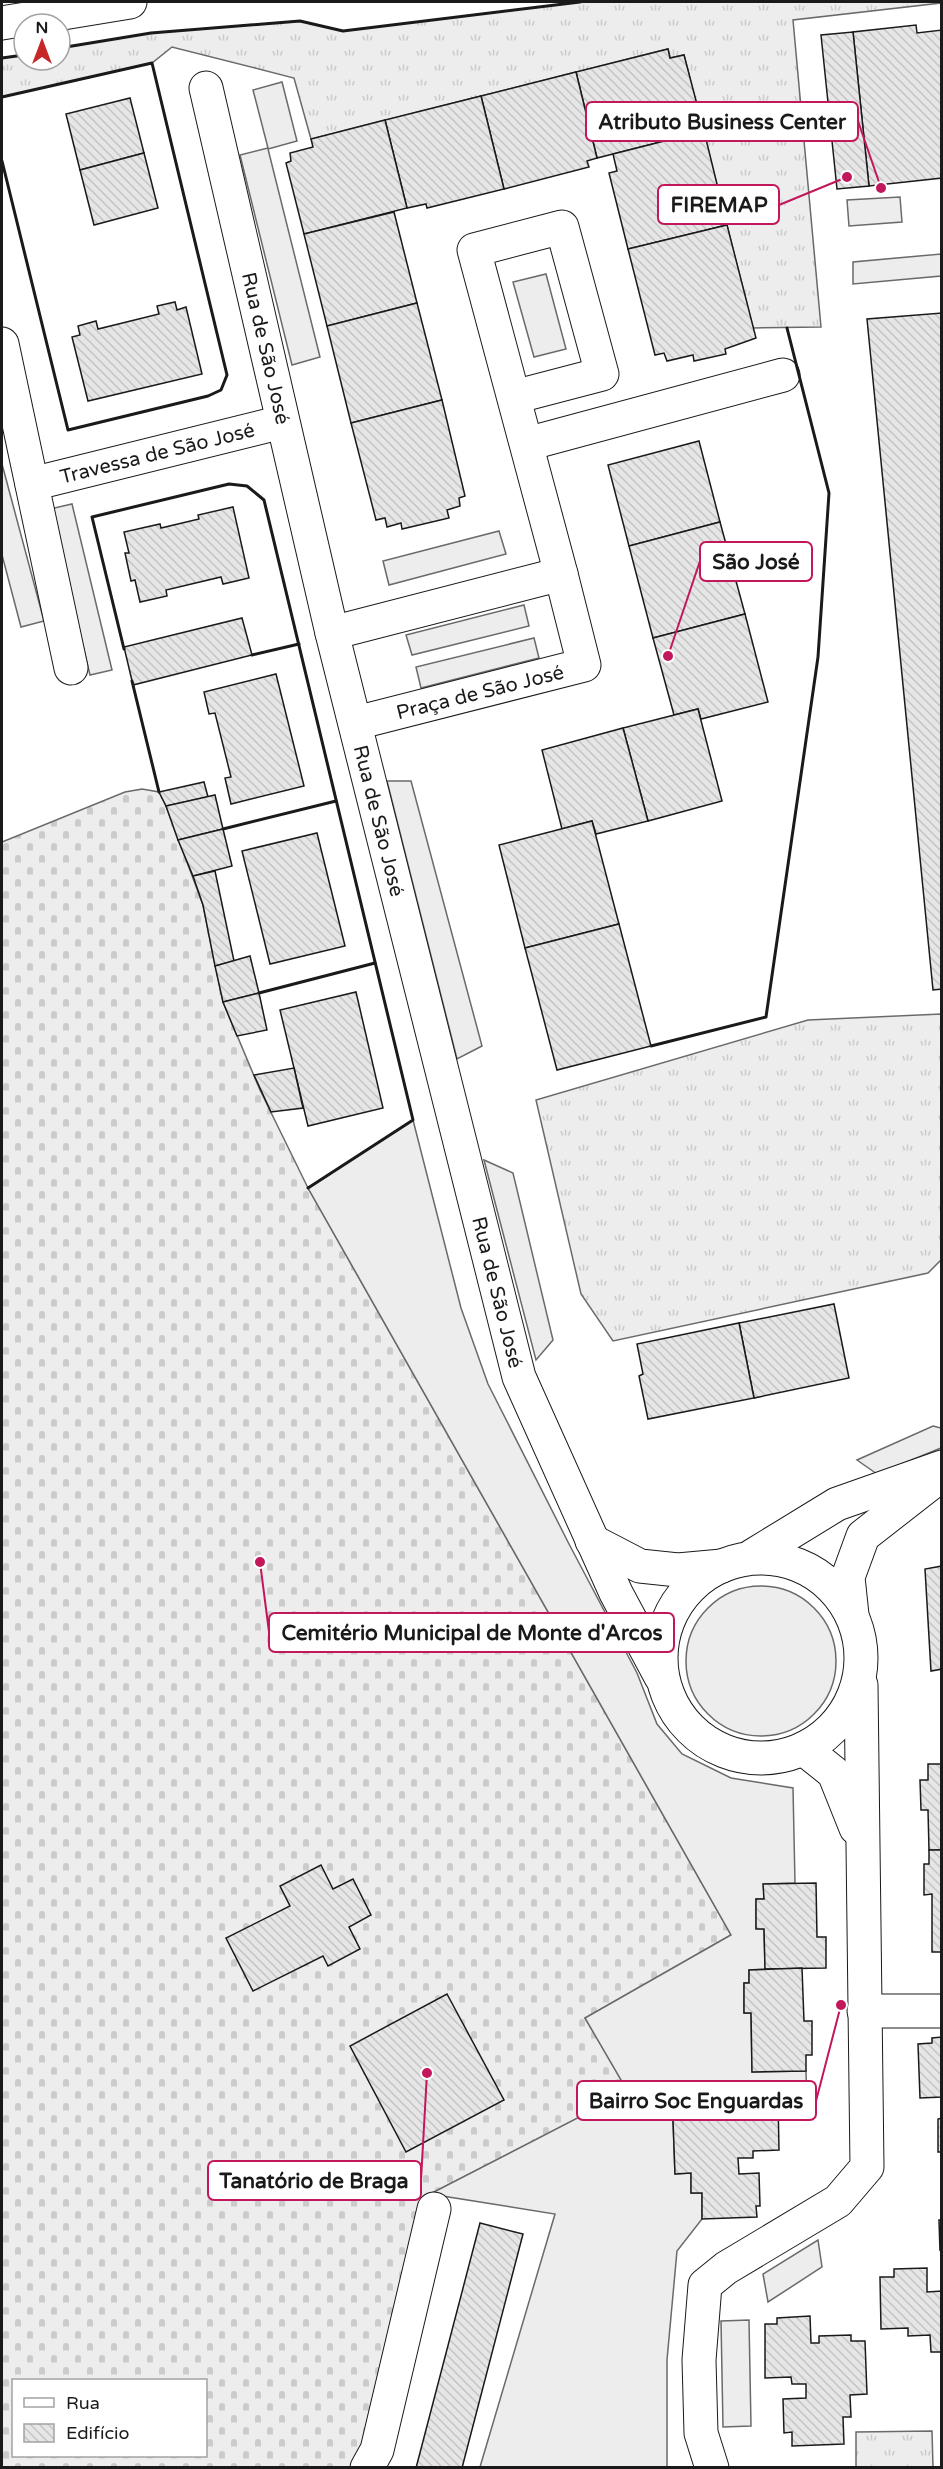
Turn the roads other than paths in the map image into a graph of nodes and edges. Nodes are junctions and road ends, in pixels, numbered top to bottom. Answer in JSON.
{"nodes":[{"id":1,"x":130,"y":2,"type":"edge"},
{"id":2,"x":2,"y":23,"type":"edge"},
{"id":3,"x":206,"y":88,"type":"dead end"},
{"id":4,"x":2,"y":344,"type":"edge"},
{"id":5,"x":783,"y":375,"type":"dead end"},
{"id":6,"x":514,"y":397,"type":"junction"},
{"id":7,"x":282,"y":422,"type":"junction"},
{"id":8,"x":527,"y":444,"type":"junction"},
{"id":9,"x":32,"y":484,"type":"junction"},
{"id":10,"x":561,"y":574,"type":"junction"},
{"id":11,"x":332,"y":633,"type":"junction"},
{"id":12,"x":71,"y":668,"type":"dead end"},
{"id":13,"x":356,"y":723,"type":"junction"},
{"id":14,"x":942,"y":1467,"type":"edge"},
{"id":15,"x":942,"y":1474,"type":"edge"},
{"id":16,"x":592,"y":1541,"type":"junction"},
{"id":17,"x":737,"y":1561,"type":"junction"},
{"id":18,"x":852,"y":1615,"type":"junction"},
{"id":19,"x":662,"y":1677,"type":"junction"},
{"id":20,"x":861,"y":1685,"type":"junction"},
{"id":21,"x":804,"y":1749,"type":"junction"},
{"id":22,"x":863,"y":1847,"type":"junction"},
{"id":23,"x":942,"y":2011,"type":"edge"},
{"id":24,"x":864,"y":2012,"type":"junction"},
{"id":25,"x":434,"y":2209,"type":"dead end"},
{"id":26,"x":367,"y":2468,"type":"edge"},
{"id":27,"x":712,"y":2468,"type":"edge"}],
"edges":[{"from":1,"to":2,"type":"main road"},
{"from":3,"to":7,"type":"main road","name":"Rua de São José"},
{"from":4,"to":9,"type":"main road","name":"Travessa de São José"},
{"from":5,"to":8,"type":"main road"},
{"from":6,"to":6,"type":"main road","name":"Praça de São José"},
{"from":6,"to":8,"type":"main road","name":"Praça de São José"},
{"from":7,"to":9,"type":"main road","name":"Travessa de São José"},
{"from":7,"to":11,"type":"main road","name":"Rua de São José"},
{"from":8,"to":10,"type":"main road","name":"Praça de São José"},
{"from":9,"to":12,"type":"main road","name":"Travessa de São José"},
{"from":10,"to":11,"type":"main road"},
{"from":10,"to":13,"type":"main road","name":"Praça de São José"},
{"from":11,"to":13,"type":"main road","name":"Rua de São José"},
{"from":13,"to":16,"type":"main road","name":"Rua de São José"},
{"from":14,"to":17,"type":"main road"},
{"from":15,"to":18,"type":"main road"},
{"from":16,"to":17,"type":"main road"},
{"from":16,"to":19,"type":"main road","name":"Rua de São José"},
{"from":17,"to":18,"type":"main road"},
{"from":17,"to":19,"type":"main road"},
{"from":18,"to":20,"type":"main road"},
{"from":19,"to":21,"type":"main road"},
{"from":20,"to":21,"type":"main road"},
{"from":20,"to":22,"type":"main road"},
{"from":21,"to":22,"type":"main road"},
{"from":22,"to":24,"type":"main road"},
{"from":23,"to":24,"type":"main road"},
{"from":24,"to":27,"type":"main road"},
{"from":25,"to":26,"type":"main road"}]}
